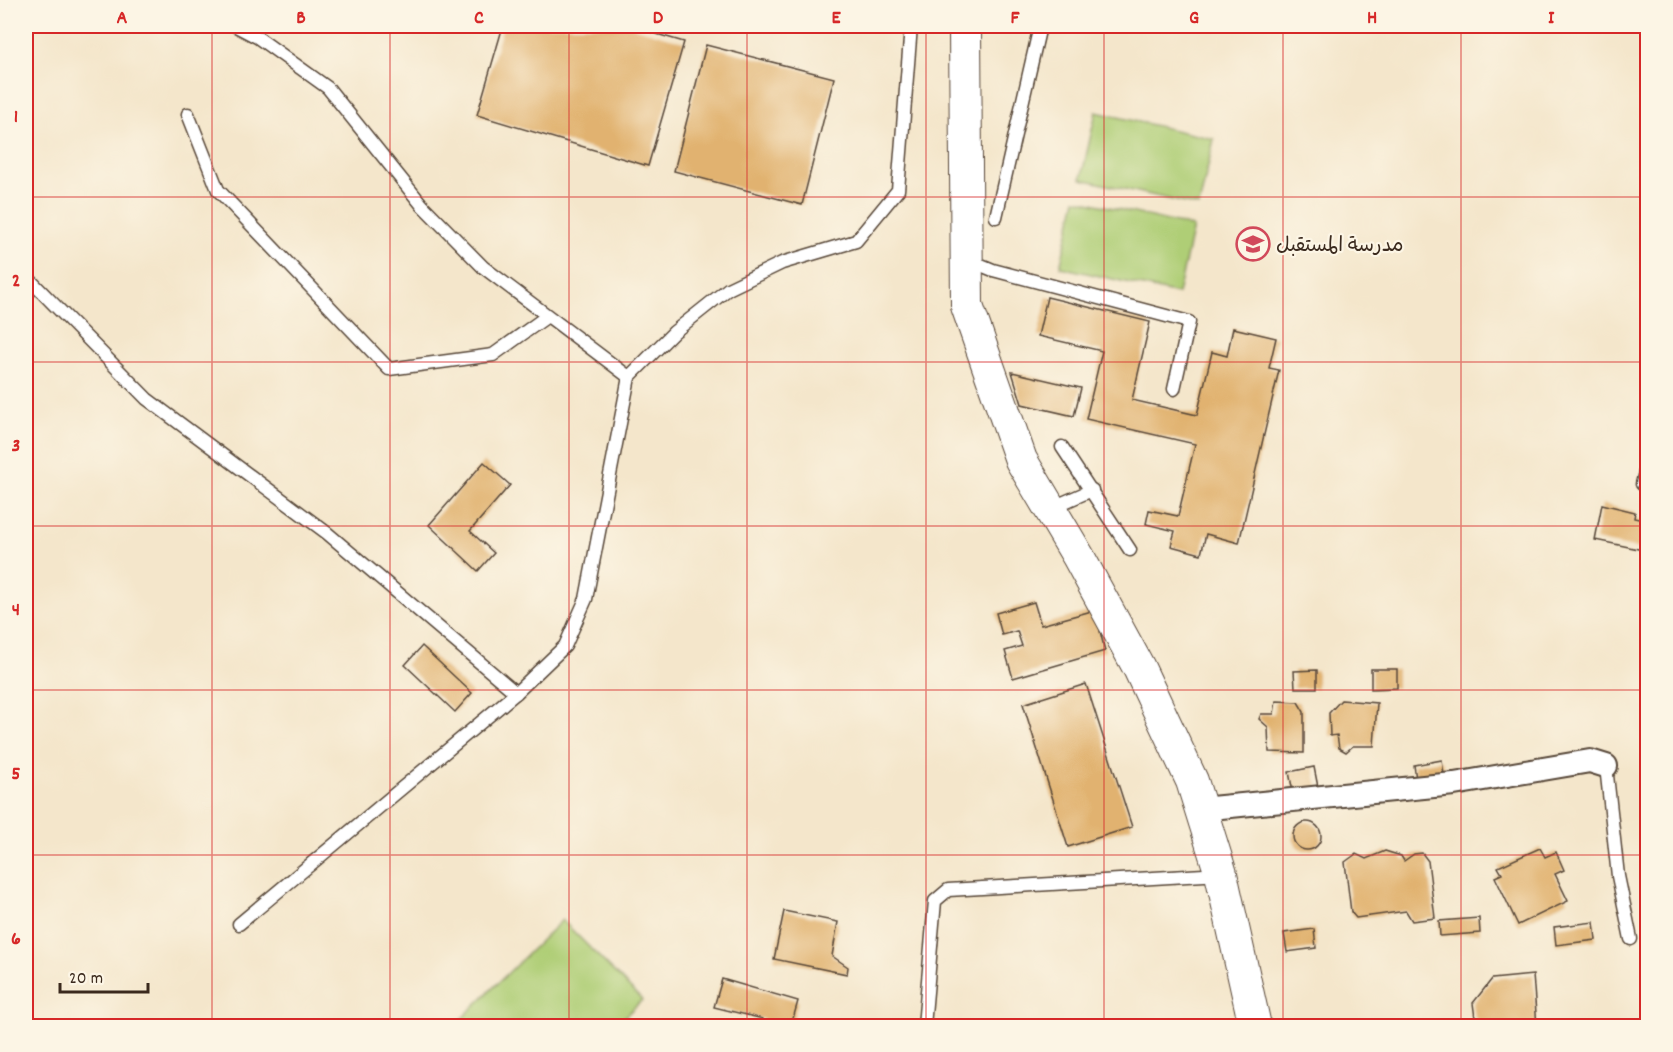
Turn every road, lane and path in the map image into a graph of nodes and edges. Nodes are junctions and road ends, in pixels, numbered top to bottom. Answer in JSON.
{"nodes":[{"id":1,"x":236,"y":26,"type":"edge"},
{"id":2,"x":911,"y":26,"type":"edge"},
{"id":3,"x":965,"y":26,"type":"edge"},
{"id":4,"x":1040,"y":26,"type":"edge"},
{"id":5,"x":188,"y":114,"type":"dead end"},
{"id":6,"x":996,"y":217,"type":"dead end"},
{"id":7,"x":968,"y":260,"type":"junction"},
{"id":8,"x":26,"y":276,"type":"edge"},
{"id":9,"x":546,"y":317,"type":"junction"},
{"id":10,"x":629,"y":377,"type":"junction"},
{"id":11,"x":1174,"y":389,"type":"dead end"},
{"id":12,"x":1062,"y":447,"type":"dead end"},
{"id":13,"x":1647,"y":460,"type":"edge"},
{"id":14,"x":1642,"y":484,"type":"dead end"},
{"id":15,"x":1092,"y":490,"type":"junction"},
{"id":16,"x":1050,"y":509,"type":"junction"},
{"id":17,"x":1130,"y":550,"type":"dead end"},
{"id":18,"x":516,"y":693,"type":"junction"},
{"id":19,"x":1606,"y":766,"type":"joint"},
{"id":20,"x":1201,"y":809,"type":"junction"},
{"id":21,"x":1221,"y":874,"type":"junction"},
{"id":22,"x":239,"y":924,"type":"dead end"},
{"id":23,"x":1631,"y":939,"type":"dead end"},
{"id":24,"x":924,"y":1026,"type":"edge"},
{"id":25,"x":1255,"y":1026,"type":"edge"}],
"edges":[{"from":1,"to":9,"type":"lane"},
{"from":2,"to":10,"type":"lane"},
{"from":3,"to":7,"type":"street"},
{"from":4,"to":6,"type":"lane"},
{"from":5,"to":9,"type":"lane"},
{"from":7,"to":11,"type":"lane"},
{"from":7,"to":16,"type":"street"},
{"from":8,"to":18,"type":"lane"},
{"from":9,"to":10,"type":"lane"},
{"from":10,"to":18,"type":"lane"},
{"from":12,"to":15,"type":"lane"},
{"from":13,"to":14,"type":"lane"},
{"from":15,"to":16,"type":"lane"},
{"from":15,"to":17,"type":"lane"},
{"from":16,"to":20,"type":"street"},
{"from":18,"to":22,"type":"lane"},
{"from":19,"to":20,"type":"street"},
{"from":19,"to":23,"type":"lane"},
{"from":20,"to":21,"type":"street"},
{"from":21,"to":24,"type":"lane"},
{"from":21,"to":25,"type":"street"}]}
